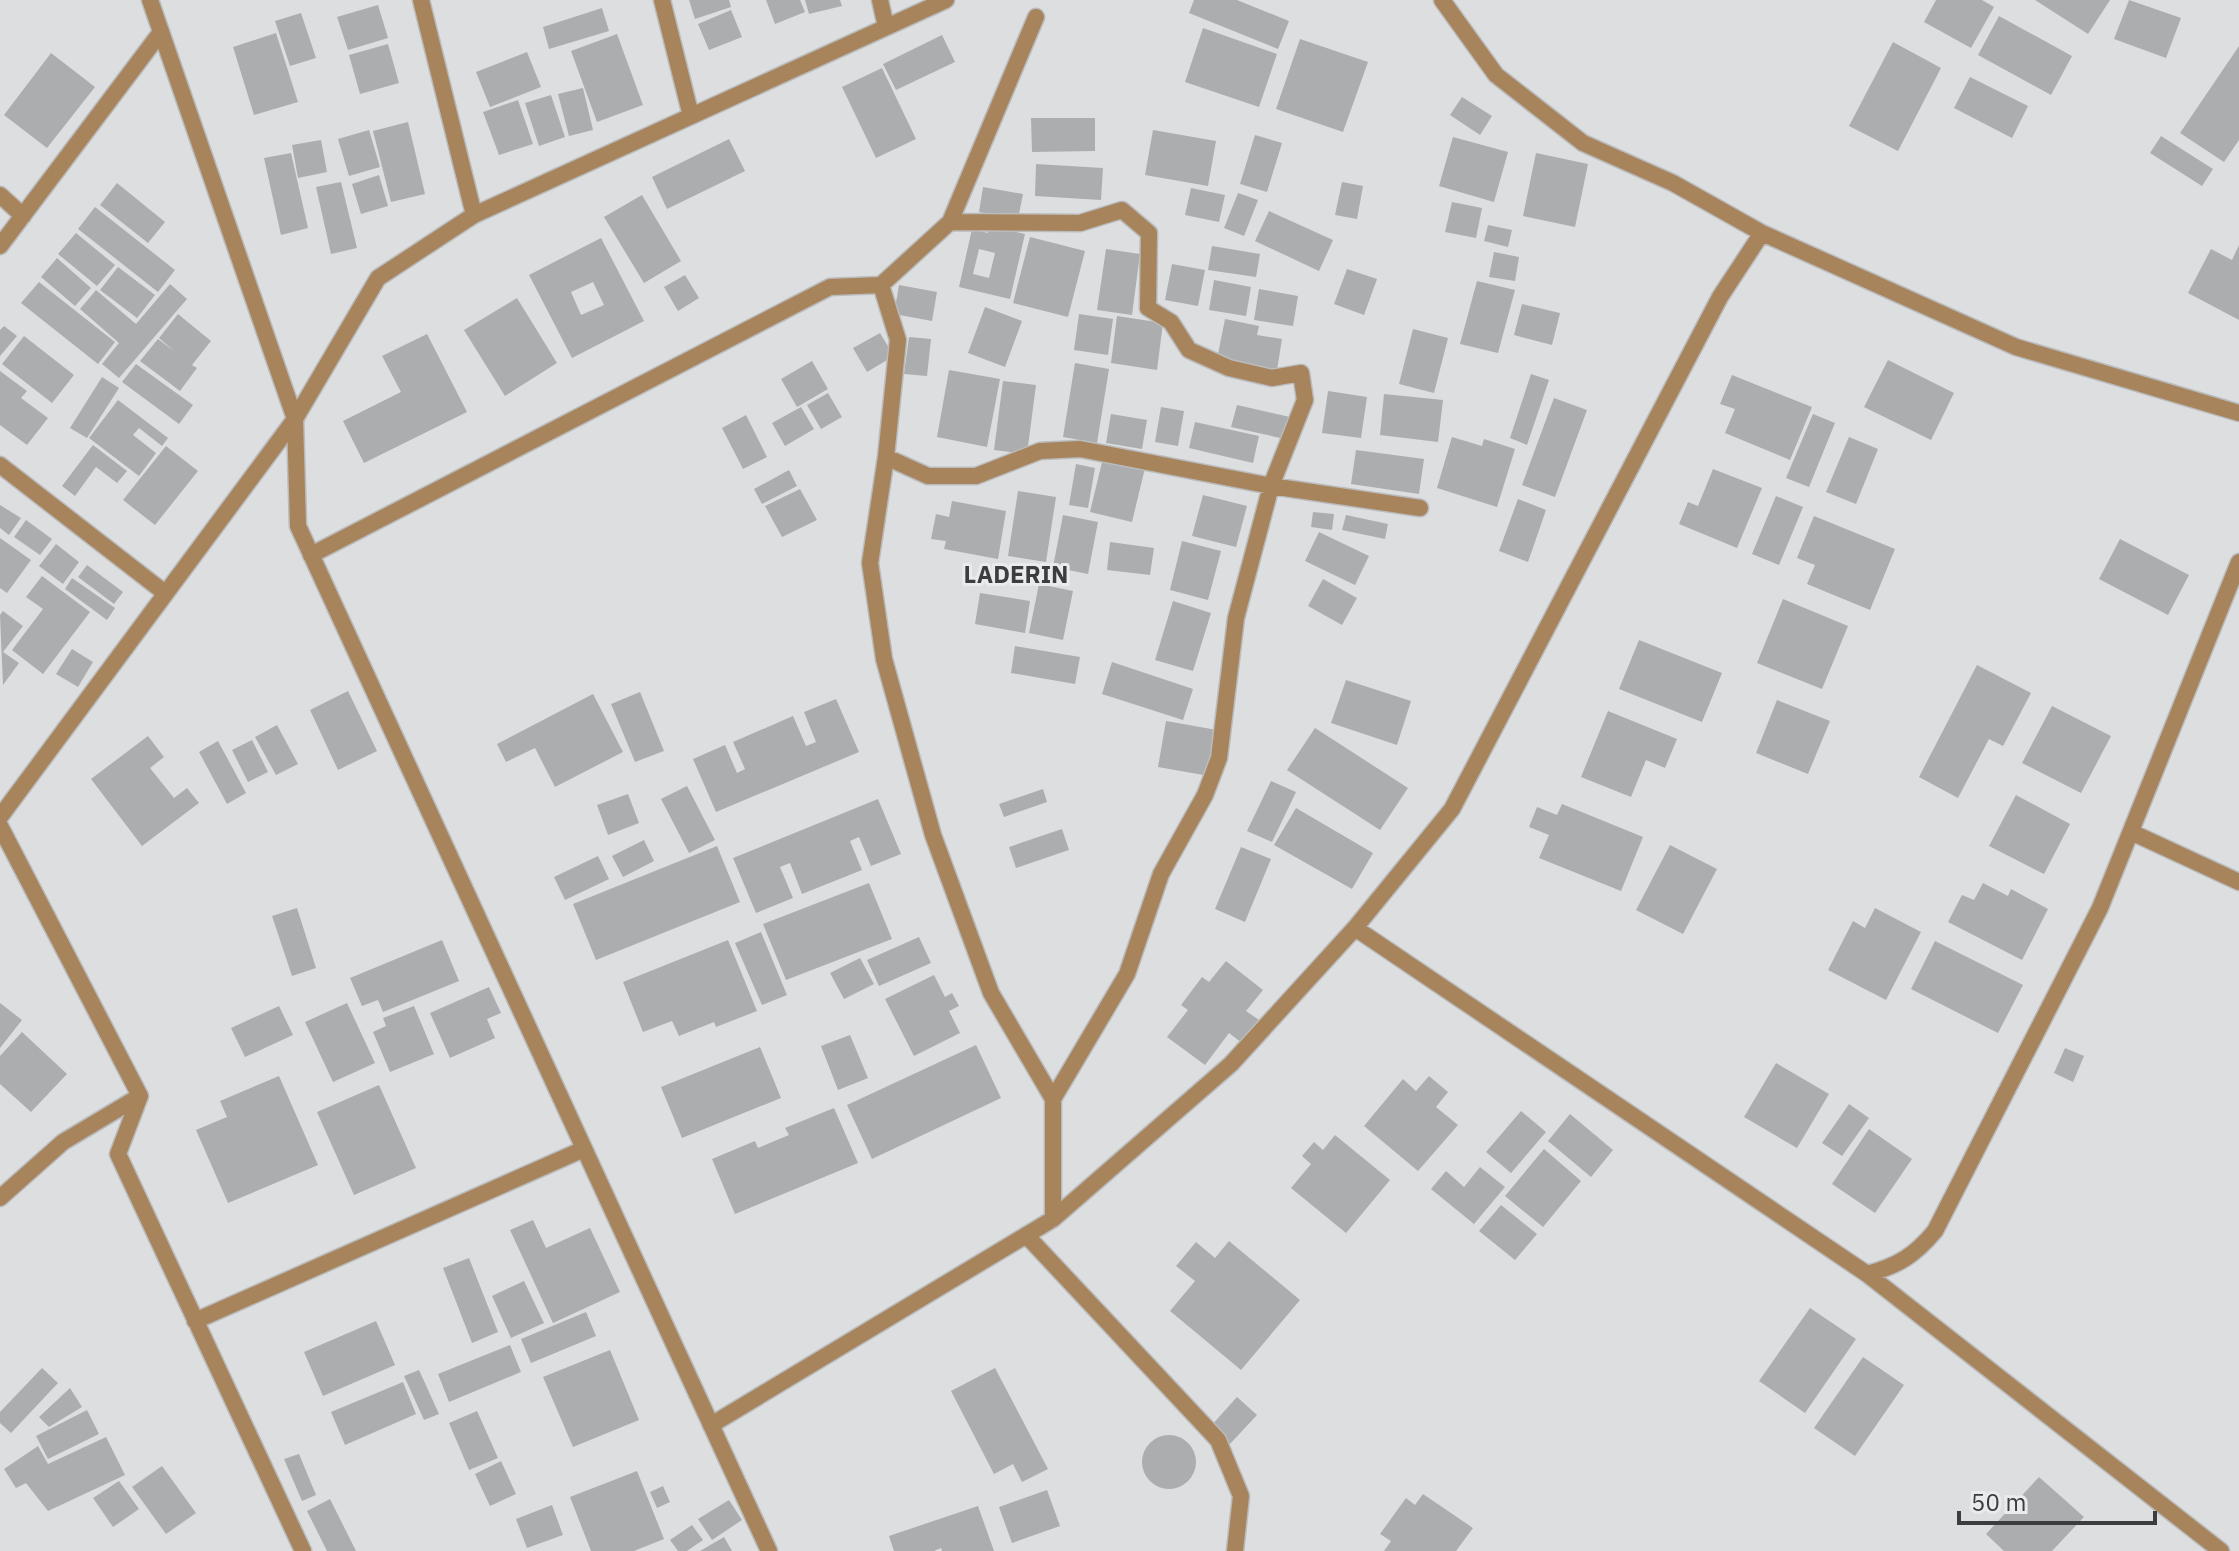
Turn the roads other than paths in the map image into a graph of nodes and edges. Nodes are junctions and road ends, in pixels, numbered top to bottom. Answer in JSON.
{"nodes":[{"id":1,"x":150,"y":0,"type":"edge"},
{"id":2,"x":421,"y":0,"type":"edge"},
{"id":3,"x":662,"y":0,"type":"edge"},
{"id":4,"x":880,"y":0,"type":"edge"},
{"id":5,"x":946,"y":0,"type":"edge"},
{"id":6,"x":1442,"y":0,"type":"edge"},
{"id":7,"x":1036,"y":17,"type":"dead end"},
{"id":8,"x":886,"y":27,"type":"junction"},
{"id":9,"x":161,"y":32,"type":"junction"},
{"id":10,"x":691,"y":116,"type":"junction"},
{"id":11,"x":0,"y":195,"type":"edge"},
{"id":12,"x":474,"y":215,"type":"junction"},
{"id":13,"x":23,"y":216,"type":"junction"},
{"id":14,"x":950,"y":222,"type":"junction"},
{"id":15,"x":1762,"y":233,"type":"junction"},
{"id":16,"x":0,"y":246,"type":"edge"},
{"id":17,"x":881,"y":285,"type":"junction"},
{"id":18,"x":2239,"y":413,"type":"edge"},
{"id":19,"x":295,"y":419,"type":"junction"},
{"id":20,"x":886,"y":457,"type":"junction"},
{"id":21,"x":0,"y":465,"type":"edge"},
{"id":22,"x":1271,"y":486,"type":"junction"},
{"id":23,"x":1420,"y":508,"type":"dead end"},
{"id":24,"x":311,"y":555,"type":"junction"},
{"id":25,"x":2239,"y":562,"type":"edge"},
{"id":26,"x":165,"y":593,"type":"junction"},
{"id":27,"x":0,"y":817,"type":"edge"},
{"id":28,"x":0,"y":826,"type":"edge"},
{"id":29,"x":2131,"y":832,"type":"junction"},
{"id":30,"x":2239,"y":882,"type":"edge"},
{"id":31,"x":1355,"y":928,"type":"junction"},
{"id":32,"x":140,"y":1096,"type":"junction"},
{"id":33,"x":1053,"y":1099,"type":"junction"},
{"id":34,"x":584,"y":1149,"type":"junction"},
{"id":35,"x":0,"y":1198,"type":"edge"},
{"id":36,"x":1053,"y":1219,"type":"junction"},
{"id":37,"x":1026,"y":1235,"type":"junction"},
{"id":38,"x":1867,"y":1274,"type":"junction"},
{"id":39,"x":195,"y":1321,"type":"junction"},
{"id":40,"x":711,"y":1425,"type":"junction"},
{"id":41,"x":303,"y":1551,"type":"edge"},
{"id":42,"x":769,"y":1551,"type":"edge"},
{"id":43,"x":1235,"y":1551,"type":"edge"},
{"id":44,"x":2221,"y":1551,"type":"edge"}],
"edges":[{"from":1,"to":9,"type":"street"},
{"from":2,"to":12,"type":"street"},
{"from":3,"to":10,"type":"street"},
{"from":4,"to":8,"type":"street"},
{"from":5,"to":8,"type":"street"},
{"from":6,"to":15,"type":"street"},
{"from":7,"to":14,"type":"street"},
{"from":8,"to":10,"type":"street"},
{"from":9,"to":13,"type":"street"},
{"from":9,"to":19,"type":"street"},
{"from":10,"to":12,"type":"street"},
{"from":11,"to":13,"type":"street"},
{"from":12,"to":19,"type":"street"},
{"from":13,"to":16,"type":"street"},
{"from":14,"to":17,"type":"street"},
{"from":14,"to":22,"type":"street"},
{"from":15,"to":18,"type":"street"},
{"from":15,"to":31,"type":"street"},
{"from":17,"to":20,"type":"street"},
{"from":17,"to":24,"type":"street"},
{"from":19,"to":24,"type":"street"},
{"from":19,"to":26,"type":"street"},
{"from":20,"to":22,"type":"street"},
{"from":20,"to":33,"type":"street"},
{"from":21,"to":26,"type":"street"},
{"from":22,"to":23,"type":"street"},
{"from":22,"to":33,"type":"street"},
{"from":24,"to":34,"type":"street"},
{"from":25,"to":29,"type":"street"},
{"from":26,"to":27,"type":"street"},
{"from":28,"to":32,"type":"street"},
{"from":29,"to":30,"type":"street"},
{"from":29,"to":38,"type":"street"},
{"from":31,"to":36,"type":"street"},
{"from":31,"to":38,"type":"street"},
{"from":32,"to":35,"type":"street"},
{"from":32,"to":39,"type":"street"},
{"from":33,"to":36,"type":"street"},
{"from":34,"to":39,"type":"street"},
{"from":34,"to":40,"type":"street"},
{"from":36,"to":37,"type":"street"},
{"from":37,"to":40,"type":"street"},
{"from":37,"to":43,"type":"street"},
{"from":38,"to":44,"type":"street"},
{"from":39,"to":41,"type":"street"},
{"from":40,"to":42,"type":"street"}]}
